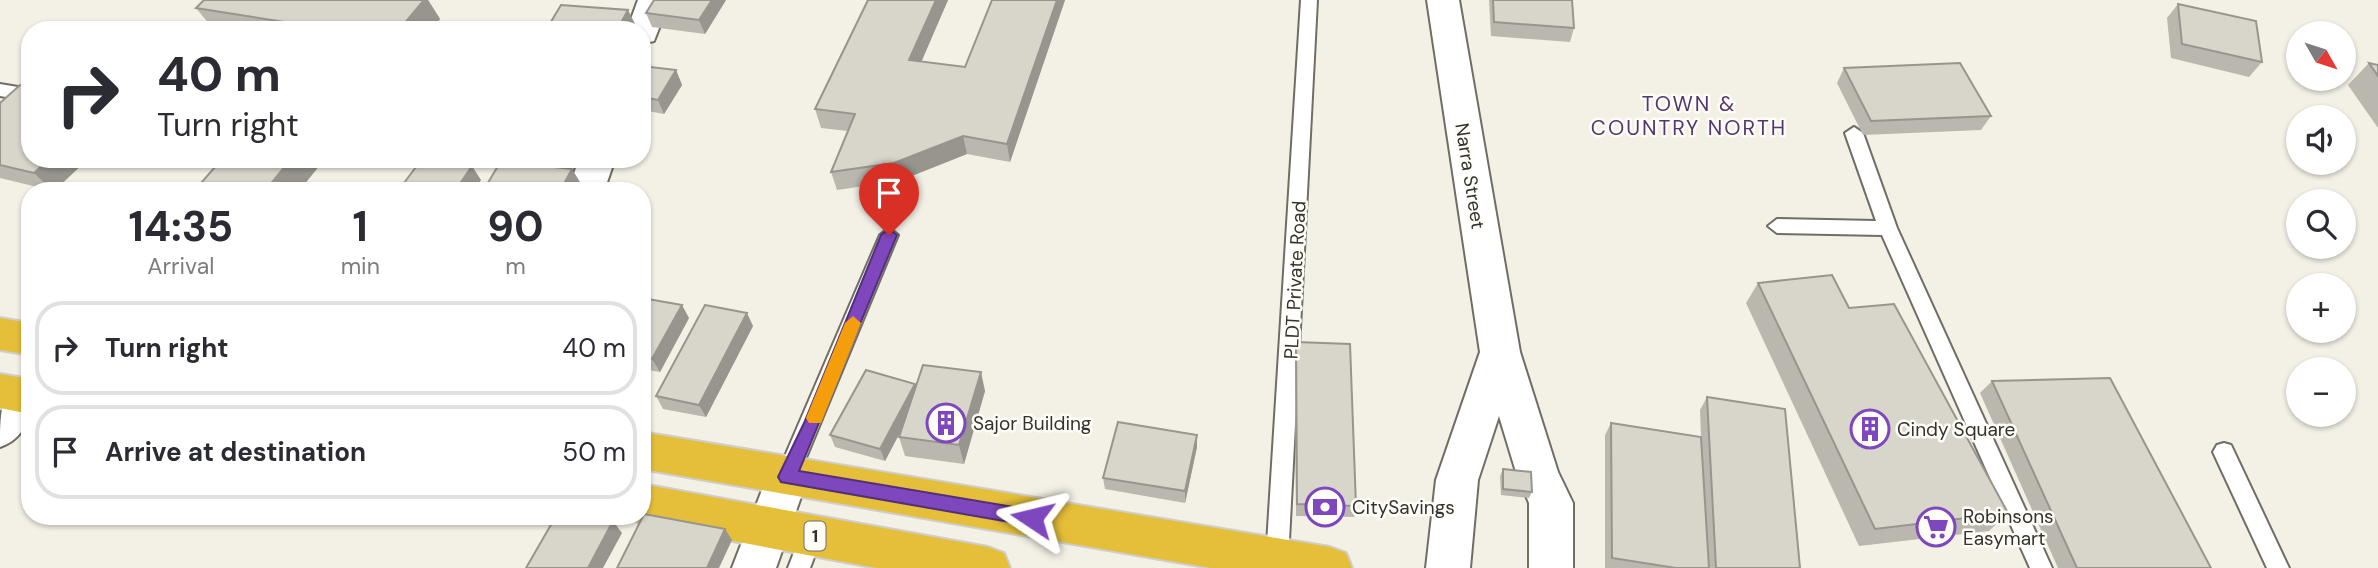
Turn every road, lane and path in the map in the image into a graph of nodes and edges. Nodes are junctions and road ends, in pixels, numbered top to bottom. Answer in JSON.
{"nodes":[{"id":1,"x":654,"y":0,"type":"edge"},
{"id":2,"x":1309,"y":0,"type":"edge"},
{"id":3,"x":1443,"y":0,"type":"edge"},
{"id":4,"x":646,"y":21,"type":"edge"},
{"id":5,"x":0,"y":90,"type":"edge"},
{"id":6,"x":21,"y":94,"type":"edge"},
{"id":7,"x":1854,"y":133,"type":"dead end"},
{"id":8,"x":1777,"y":226,"type":"dead end"},
{"id":9,"x":1888,"y":228,"type":"junction"},
{"id":10,"x":889,"y":235,"type":"dead end"},
{"id":11,"x":0,"y":334,"type":"edge"},
{"id":12,"x":21,"y":338,"type":"edge"},
{"id":13,"x":1500,"y":352,"type":"junction"},
{"id":14,"x":651,"y":452,"type":"edge"},
{"id":15,"x":2224,"y":452,"type":"dead end"},
{"id":16,"x":787,"y":477,"type":"junction"},
{"id":17,"x":651,"y":507,"type":"edge"},
{"id":18,"x":761,"y":548,"type":"edge"},
{"id":19,"x":805,"y":552,"type":"edge"},
{"id":20,"x":1277,"y":560,"type":"junction"},
{"id":21,"x":988,"y":568,"type":"edge"},
{"id":22,"x":1330,"y":568,"type":"edge"},
{"id":23,"x":1448,"y":568,"type":"edge"},
{"id":24,"x":1551,"y":568,"type":"edge"},
{"id":25,"x":2041,"y":568,"type":"edge"},
{"id":26,"x":2278,"y":568,"type":"edge"}],
"edges":[{"from":1,"to":4,"type":"street"},
{"from":2,"to":20,"type":"lane","name":"PLDT Private Road"},
{"from":3,"to":13,"type":"street","name":"Narra Street"},
{"from":5,"to":6,"type":"lane"},
{"from":7,"to":9,"type":"lane"},
{"from":8,"to":9,"type":"lane"},
{"from":9,"to":25,"type":"lane"},
{"from":10,"to":16,"type":"lane"},
{"from":11,"to":12,"type":"highway"},
{"from":13,"to":23,"type":"street","name":"Narra Street"},
{"from":13,"to":24,"type":"street","name":"Narra Street"},
{"from":14,"to":16,"type":"highway"},
{"from":15,"to":26,"type":"lane"},
{"from":16,"to":18,"type":"street"},
{"from":16,"to":20,"type":"highway"},
{"from":17,"to":18,"type":"highway","number":"1"},
{"from":18,"to":19,"type":"highway","number":"1"},
{"from":19,"to":21,"type":"highway","number":"1"},
{"from":20,"to":22,"type":"highway"}]}
